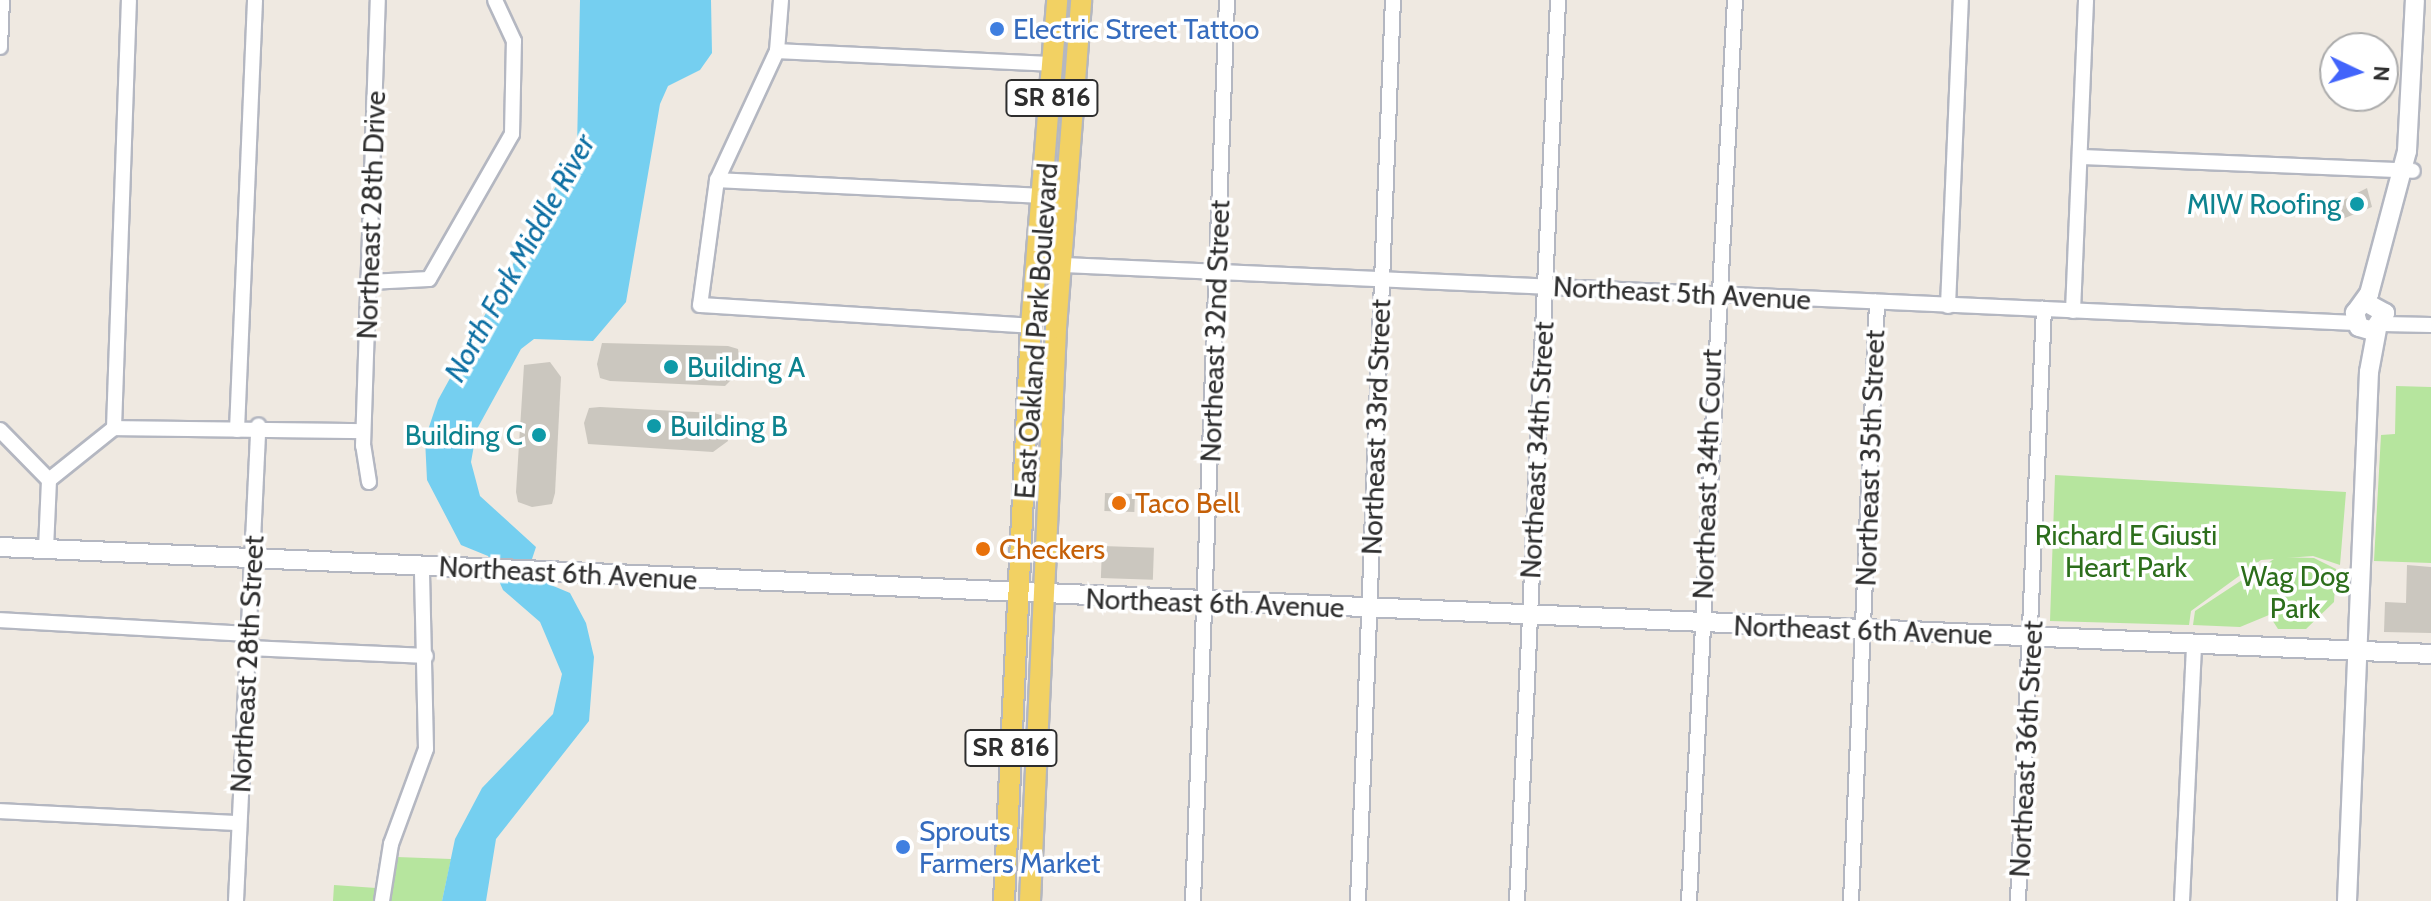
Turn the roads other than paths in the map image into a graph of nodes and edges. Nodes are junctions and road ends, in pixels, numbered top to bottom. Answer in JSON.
{"nodes":[{"id":1,"x":2,"y":0,"type":"edge"},
{"id":2,"x":129,"y":0,"type":"edge"},
{"id":3,"x":255,"y":0,"type":"edge"},
{"id":4,"x":378,"y":0,"type":"edge"},
{"id":5,"x":495,"y":0,"type":"edge"},
{"id":6,"x":781,"y":0,"type":"edge"},
{"id":7,"x":1057,"y":0,"type":"edge"},
{"id":8,"x":1081,"y":0,"type":"edge"},
{"id":9,"x":1227,"y":0,"type":"edge"},
{"id":10,"x":1393,"y":0,"type":"edge"},
{"id":11,"x":1558,"y":0,"type":"edge"},
{"id":12,"x":1735,"y":0,"type":"edge"},
{"id":13,"x":1961,"y":0,"type":"edge"},
{"id":14,"x":2086,"y":0,"type":"edge"},
{"id":15,"x":2415,"y":0,"type":"edge"},
{"id":16,"x":2426,"y":0,"type":"edge"},
{"id":17,"x":0,"y":47,"type":"edge"},
{"id":18,"x":777,"y":51,"type":"junction"},
{"id":19,"x":1054,"y":64,"type":"junction"},
{"id":20,"x":1077,"y":95,"type":"junction"},
{"id":21,"x":2083,"y":157,"type":"junction"},
{"id":22,"x":2408,"y":171,"type":"junction"},
{"id":23,"x":717,"y":180,"type":"junction"},
{"id":24,"x":1047,"y":196,"type":"junction"},
{"id":25,"x":1044,"y":219,"type":"junction"},
{"id":26,"x":1064,"y":265,"type":"junction"},
{"id":27,"x":1219,"y":272,"type":"junction"},
{"id":28,"x":1380,"y":279,"type":"junction"},
{"id":29,"x":369,"y":282,"type":"junction"},
{"id":30,"x":1544,"y":287,"type":"junction"},
{"id":31,"x":1716,"y":294,"type":"junction"},
{"id":32,"x":1877,"y":302,"type":"junction"},
{"id":33,"x":1948,"y":306,"type":"junction"},
{"id":34,"x":2044,"y":309,"type":"junction"},
{"id":35,"x":2073,"y":311,"type":"junction"},
{"id":36,"x":2371,"y":317,"type":"junction"},
{"id":37,"x":2429,"y":325,"type":"edge"},
{"id":38,"x":1031,"y":326,"type":"junction"},
{"id":39,"x":258,"y":426,"type":"junction"},
{"id":40,"x":114,"y":428,"type":"junction"},
{"id":41,"x":0,"y":430,"type":"edge"},
{"id":42,"x":237,"y":430,"type":"junction"},
{"id":43,"x":363,"y":431,"type":"junction"},
{"id":44,"x":49,"y":480,"type":"junction"},
{"id":45,"x":369,"y":482,"type":"dead end"},
{"id":46,"x":0,"y":547,"type":"edge"},
{"id":47,"x":46,"y":549,"type":"junction"},
{"id":48,"x":253,"y":559,"type":"junction"},
{"id":49,"x":422,"y":567,"type":"junction"},
{"id":50,"x":1018,"y":594,"type":"junction"},
{"id":51,"x":1043,"y":595,"type":"junction"},
{"id":52,"x":1204,"y":602,"type":"junction"},
{"id":53,"x":1371,"y":609,"type":"junction"},
{"id":54,"x":1530,"y":616,"type":"junction"},
{"id":55,"x":0,"y":620,"type":"edge"},
{"id":56,"x":1700,"y":623,"type":"junction"},
{"id":57,"x":1863,"y":630,"type":"junction"},
{"id":58,"x":2031,"y":637,"type":"junction"},
{"id":59,"x":250,"y":641,"type":"junction"},
{"id":60,"x":2194,"y":644,"type":"junction"},
{"id":61,"x":2358,"y":651,"type":"junction"},
{"id":62,"x":2431,"y":654,"type":"edge"},
{"id":63,"x":426,"y":656,"type":"junction"},
{"id":64,"x":0,"y":811,"type":"edge"},
{"id":65,"x":239,"y":823,"type":"junction"},
{"id":66,"x":236,"y":901,"type":"edge"},
{"id":67,"x":382,"y":901,"type":"edge"},
{"id":68,"x":1004,"y":901,"type":"edge"},
{"id":69,"x":1030,"y":901,"type":"edge"},
{"id":70,"x":1193,"y":901,"type":"edge"},
{"id":71,"x":1358,"y":901,"type":"edge"},
{"id":72,"x":1517,"y":901,"type":"edge"},
{"id":73,"x":1689,"y":901,"type":"edge"},
{"id":74,"x":1851,"y":901,"type":"edge"},
{"id":75,"x":2018,"y":901,"type":"edge"},
{"id":76,"x":2182,"y":901,"type":"edge"},
{"id":77,"x":2347,"y":901,"type":"edge"}],
"edges":[{"from":1,"to":17,"type":"street"},
{"from":2,"to":40,"type":"street"},
{"from":3,"to":42,"type":"street"},
{"from":4,"to":29,"type":"street","name":"Northeast 28th Drive"},
{"from":5,"to":29,"type":"street"},
{"from":6,"to":18,"type":"street"},
{"from":7,"to":19,"type":"main road","name":"East Oakland Park Boulevard","number":"SR 816"},
{"from":8,"to":20,"type":"main road","name":"East Oakland Park Boulevard","number":"SR 816"},
{"from":9,"to":27,"type":"street","name":"Northeast 32nd Street"},
{"from":10,"to":28,"type":"street","name":"Northeast 33rd Street"},
{"from":11,"to":30,"type":"street","name":"Northeast 34th Street"},
{"from":12,"to":31,"type":"street","name":"Northeast 34th Court"},
{"from":13,"to":33,"type":"street"},
{"from":14,"to":21,"type":"street"},
{"from":15,"to":22,"type":"street"},
{"from":16,"to":22,"type":"street"},
{"from":18,"to":19,"type":"street"},
{"from":18,"to":23,"type":"street"},
{"from":19,"to":20,"type":"main road"},
{"from":19,"to":24,"type":"main road","name":"East Oakland Park Boulevard","number":"SR 816"},
{"from":20,"to":26,"type":"main road","name":"East Oakland Park Boulevard","number":"SR 816"},
{"from":21,"to":22,"type":"street"},
{"from":21,"to":35,"type":"street"},
{"from":22,"to":36,"type":"street"},
{"from":23,"to":24,"type":"street"},
{"from":23,"to":38,"type":"street"},
{"from":24,"to":25,"type":"main road","name":"East Oakland Park Boulevard","number":"SR 816"},
{"from":25,"to":26,"type":"main road"},
{"from":25,"to":38,"type":"main road","name":"East Oakland Park Boulevard","number":"SR 816"},
{"from":26,"to":27,"type":"street","name":"Northeast 5th Avenue"},
{"from":26,"to":51,"type":"main road","name":"East Oakland Park Boulevard","number":"SR 816"},
{"from":27,"to":28,"type":"street","name":"Northeast 5th Avenue"},
{"from":27,"to":52,"type":"street","name":"Northeast 32nd Street"},
{"from":28,"to":30,"type":"street","name":"Northeast 5th Avenue"},
{"from":28,"to":53,"type":"street","name":"Northeast 33rd Street"},
{"from":29,"to":43,"type":"street","name":"Northeast 28th Drive"},
{"from":30,"to":31,"type":"street","name":"Northeast 5th Avenue"},
{"from":30,"to":54,"type":"street","name":"Northeast 34th Street"},
{"from":31,"to":32,"type":"street","name":"Northeast 5th Avenue"},
{"from":31,"to":56,"type":"street","name":"Northeast 34th Court"},
{"from":32,"to":33,"type":"street","name":"Northeast 5th Avenue"},
{"from":32,"to":57,"type":"street","name":"Northeast 35th Street"},
{"from":33,"to":34,"type":"street","name":"Northeast 5th Avenue"},
{"from":34,"to":35,"type":"street","name":"Northeast 5th Avenue"},
{"from":34,"to":58,"type":"street","name":"Northeast 36th Street"},
{"from":35,"to":36,"type":"street","name":"Northeast 5th Avenue"},
{"from":36,"to":37,"type":"street","name":"Northeast 5th Avenue"},
{"from":36,"to":61,"type":"street"},
{"from":38,"to":50,"type":"main road","name":"East Oakland Park Boulevard","number":"SR 816"},
{"from":39,"to":42,"type":"street"},
{"from":39,"to":43,"type":"street"},
{"from":39,"to":48,"type":"street","name":"Northeast 28th Street"},
{"from":40,"to":42,"type":"street"},
{"from":40,"to":44,"type":"street"},
{"from":41,"to":44,"type":"street"},
{"from":43,"to":45,"type":"street","name":"Northeast 28th Drive"},
{"from":44,"to":47,"type":"street"},
{"from":46,"to":47,"type":"street","name":"Northeast 6th Avenue"},
{"from":47,"to":48,"type":"street","name":"Northeast 6th Avenue"},
{"from":48,"to":49,"type":"street","name":"Northeast 6th Avenue"},
{"from":48,"to":59,"type":"street","name":"Northeast 28th Street"},
{"from":49,"to":50,"type":"street","name":"Northeast 6th Avenue"},
{"from":49,"to":63,"type":"street"},
{"from":50,"to":51,"type":"street","name":"Northeast 6th Avenue"},
{"from":50,"to":68,"type":"main road","name":"East Oakland Park Boulevard","number":"SR 816"},
{"from":51,"to":52,"type":"street","name":"Northeast 6th Avenue"},
{"from":51,"to":69,"type":"main road","name":"East Oakland Park Boulevard","number":"SR 816"},
{"from":52,"to":53,"type":"street","name":"Northeast 6th Avenue"},
{"from":52,"to":70,"type":"street","name":"Northeast 32nd Street"},
{"from":53,"to":54,"type":"street","name":"Northeast 6th Avenue"},
{"from":53,"to":71,"type":"street","name":"Northeast 33rd Street"},
{"from":54,"to":56,"type":"street","name":"Northeast 6th Avenue"},
{"from":54,"to":72,"type":"street","name":"Northeast 34th Street"},
{"from":55,"to":59,"type":"street"},
{"from":56,"to":57,"type":"street","name":"Northeast 6th Avenue"},
{"from":56,"to":73,"type":"street","name":"Northeast 34th Court"},
{"from":57,"to":58,"type":"street","name":"Northeast 6th Avenue"},
{"from":57,"to":74,"type":"street","name":"Northeast 35th Street"},
{"from":58,"to":60,"type":"street","name":"Northeast 6th Avenue"},
{"from":58,"to":75,"type":"street","name":"Northeast 36th Street"},
{"from":59,"to":63,"type":"street"},
{"from":59,"to":65,"type":"street","name":"Northeast 28th Street"},
{"from":60,"to":61,"type":"street","name":"Northeast 6th Avenue"},
{"from":60,"to":76,"type":"street"},
{"from":61,"to":62,"type":"street","name":"Northeast 6th Avenue"},
{"from":61,"to":77,"type":"street"},
{"from":63,"to":67,"type":"street"},
{"from":64,"to":65,"type":"street"},
{"from":65,"to":66,"type":"street","name":"Northeast 28th Street"}]}
